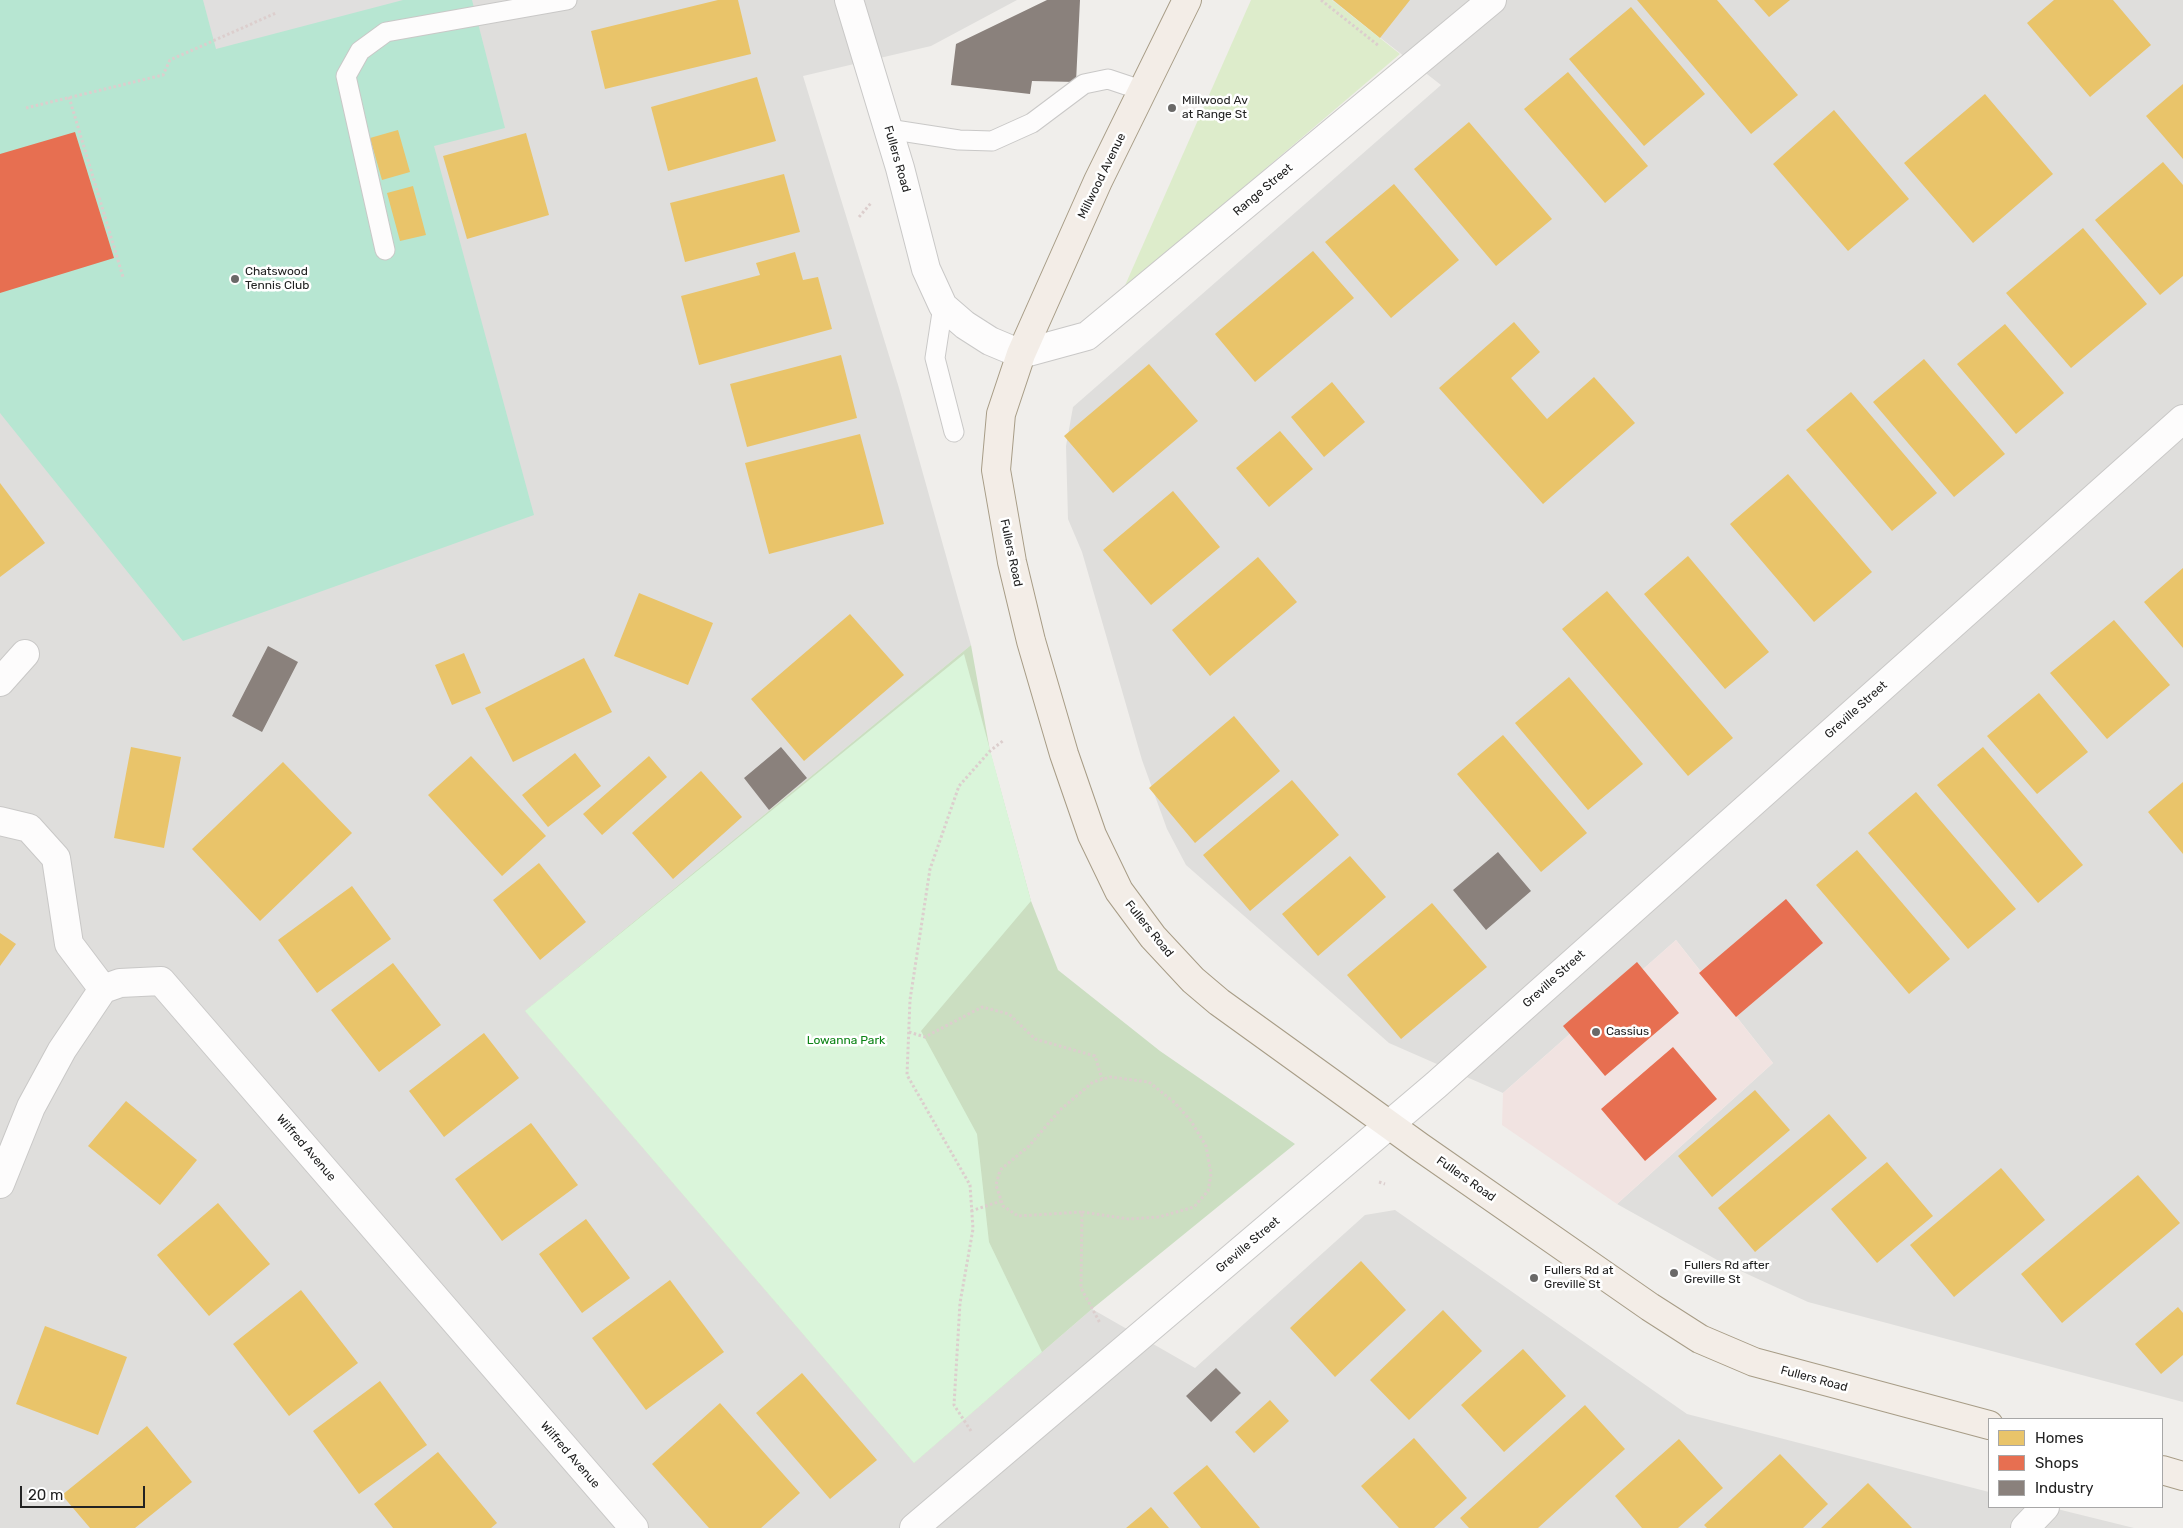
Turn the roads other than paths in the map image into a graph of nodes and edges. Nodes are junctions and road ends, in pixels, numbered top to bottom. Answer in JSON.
{"nodes":[{"id":1,"x":567,"y":0,"type":"edge"},
{"id":2,"x":849,"y":0,"type":"edge"},
{"id":3,"x":1187,"y":0,"type":"edge"},
{"id":4,"x":1492,"y":0,"type":"edge"},
{"id":5,"x":1144,"y":91,"type":"junction"},
{"id":6,"x":888,"y":129,"type":"junction"},
{"id":7,"x":385,"y":250,"type":"dead end"},
{"id":8,"x":943,"y":306,"type":"junction"},
{"id":9,"x":1021,"y":354,"type":"junction"},
{"id":10,"x":2183,"y":419,"type":"edge"},
{"id":11,"x":954,"y":432,"type":"dead end"},
{"id":12,"x":25,"y":654,"type":"dead end"},
{"id":13,"x":0,"y":682,"type":"edge"},
{"id":14,"x":0,"y":821,"type":"edge"},
{"id":15,"x":103,"y":989,"type":"junction"},
{"id":16,"x":1390,"y":1125,"type":"junction"},
{"id":17,"x":0,"y":1184,"type":"edge"},
{"id":18,"x":1988,"y":1425,"type":"edge"},
{"id":19,"x":2163,"y":1470,"type":"edge"},
{"id":20,"x":2183,"y":1476,"type":"edge"},
{"id":21,"x":2044,"y":1508,"type":"edge"},
{"id":22,"x":634,"y":1528,"type":"edge"},
{"id":23,"x":914,"y":1528,"type":"edge"},
{"id":24,"x":2025,"y":1528,"type":"edge"}],
"edges":[{"from":1,"to":7,"type":"lane"},
{"from":2,"to":6,"type":"street","name":"Fullers Road"},
{"from":3,"to":5,"type":"main road","name":"Millwood Avenue"},
{"from":4,"to":9,"type":"street","name":"Range Street"},
{"from":5,"to":6,"type":"lane"},
{"from":5,"to":9,"type":"main road","name":"Millwood Avenue"},
{"from":6,"to":8,"type":"street","name":"Fullers Road"},
{"from":8,"to":9,"type":"street","name":"Fullers Road"},
{"from":8,"to":11,"type":"lane"},
{"from":9,"to":16,"type":"main road","name":"Fullers Road"},
{"from":10,"to":16,"type":"street","name":"Greville Street"},
{"from":12,"to":13,"type":"street"},
{"from":14,"to":15,"type":"street"},
{"from":15,"to":17,"type":"street"},
{"from":15,"to":22,"type":"street","name":"Wilfred Avenue"},
{"from":16,"to":18,"type":"main road","name":"Fullers Road"},
{"from":16,"to":23,"type":"street","name":"Greville Street"},
{"from":19,"to":20,"type":"main road"},
{"from":21,"to":24,"type":"street"}]}
